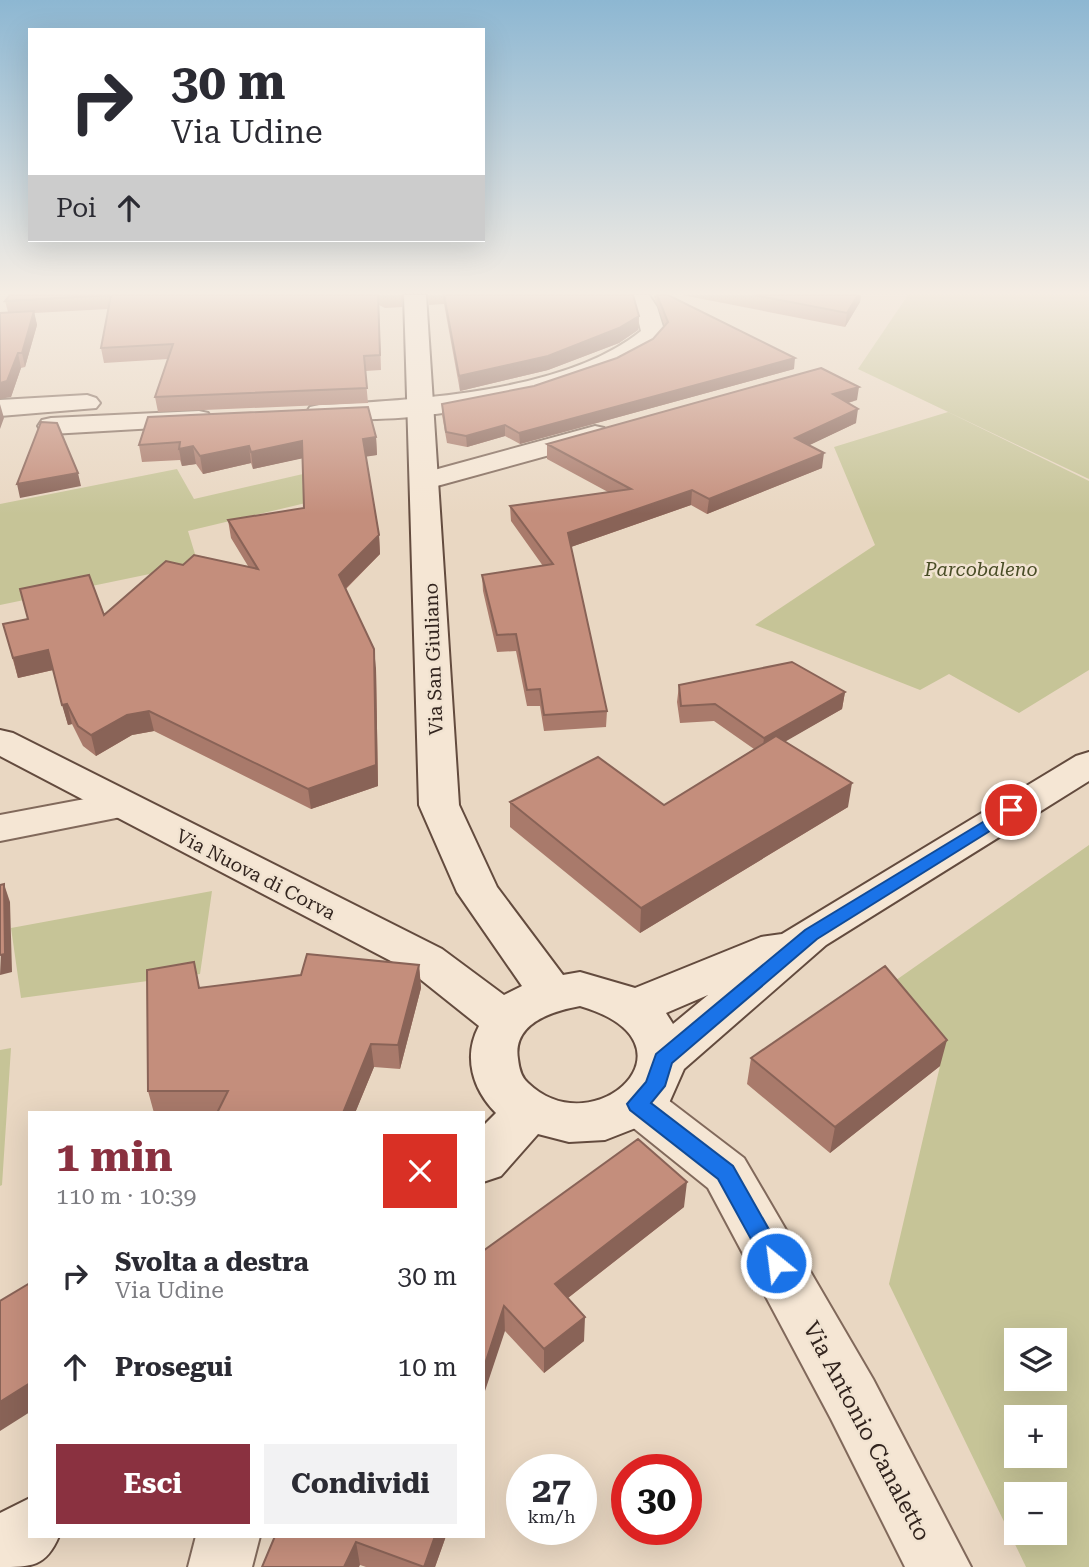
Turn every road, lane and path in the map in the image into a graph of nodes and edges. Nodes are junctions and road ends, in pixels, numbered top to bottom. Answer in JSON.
{"nodes":[{"id":1,"x":418,"y":368,"type":"edge"},
{"id":2,"x":590,"y":368,"type":"edge"},
{"id":3,"x":155,"y":400,"type":"edge"},
{"id":4,"x":0,"y":408,"type":"edge"},
{"id":5,"x":420,"y":408,"type":"junction"},
{"id":6,"x":297,"y":414,"type":"edge"},
{"id":7,"x":229,"y":417,"type":"edge"},
{"id":8,"x":51,"y":426,"type":"edge"},
{"id":9,"x":617,"y":428,"type":"edge"},
{"id":10,"x":426,"y":481,"type":"junction"},
{"id":11,"x":0,"y":741,"type":"edge"},
{"id":12,"x":1089,"y":764,"type":"edge"},
{"id":13,"x":122,"y":805,"type":"junction"},
{"id":14,"x":0,"y":828,"type":"edge"},
{"id":15,"x":811,"y":934,"type":"junction"},
{"id":16,"x":551,"y":992,"type":"junction"},
{"id":17,"x":635,"y":1007,"type":"junction"},
{"id":18,"x":504,"y":1020,"type":"junction"},
{"id":19,"x":650,"y":1082,"type":"junction"},
{"id":20,"x":529,"y":1110,"type":"junction"},
{"id":21,"x":485,"y":1159,"type":"edge"},
{"id":22,"x":28,"y":1531,"type":"edge"},
{"id":23,"x":227,"y":1538,"type":"edge"},
{"id":24,"x":0,"y":1551,"type":"edge"},
{"id":25,"x":219,"y":1567,"type":"edge"},
{"id":26,"x":939,"y":1567,"type":"edge"}],
"edges":[{"from":1,"to":5,"type":"main road","name":"Via San Giuliano"},
{"from":2,"to":5,"type":"main road"},
{"from":3,"to":4,"type":"main road"},
{"from":5,"to":6,"type":"main road"},
{"from":5,"to":10,"type":"main road","name":"Via San Giuliano"},
{"from":7,"to":8,"type":"main road"},
{"from":9,"to":10,"type":"main road"},
{"from":10,"to":16,"type":"main road","name":"Via San Giuliano"},
{"from":11,"to":13,"type":"main road","name":"Via Nuova di Corva"},
{"from":12,"to":15,"type":"main road"},
{"from":13,"to":14,"type":"main road"},
{"from":13,"to":18,"type":"main road","name":"Via Nuova di Corva"},
{"from":15,"to":17,"type":"main road"},
{"from":15,"to":19,"type":"main road"},
{"from":16,"to":17,"type":"main road"},
{"from":16,"to":18,"type":"main road"},
{"from":17,"to":19,"type":"main road"},
{"from":18,"to":20,"type":"main road"},
{"from":19,"to":20,"type":"main road"},
{"from":19,"to":26,"type":"main road","name":"Via Antonio Canaletto"},
{"from":20,"to":21,"type":"main road"},
{"from":22,"to":24,"type":"main road"},
{"from":23,"to":25,"type":"main road"}]}
